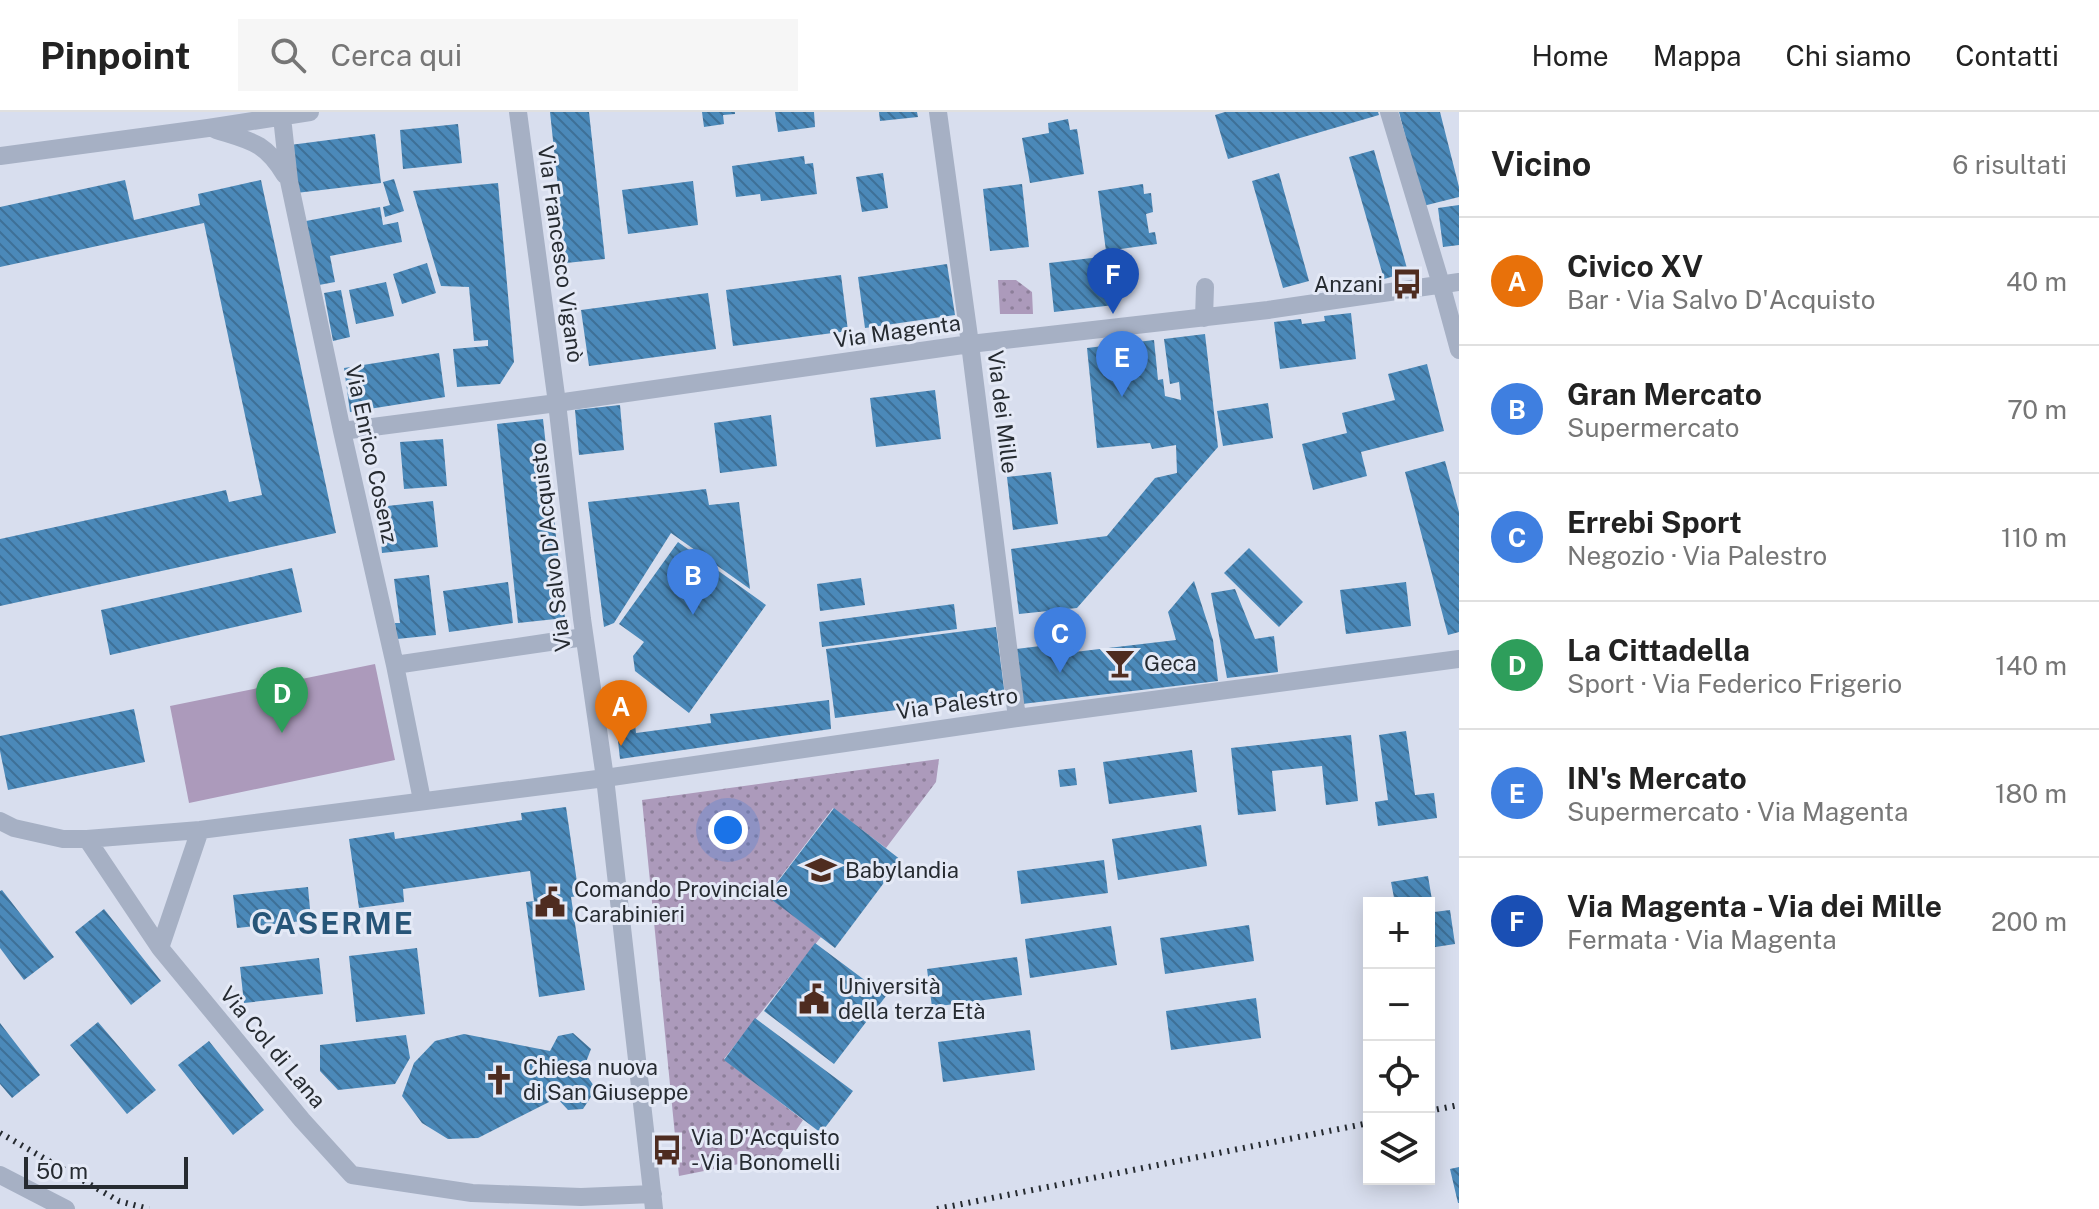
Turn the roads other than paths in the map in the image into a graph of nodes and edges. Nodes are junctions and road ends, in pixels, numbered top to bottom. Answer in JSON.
{"nodes":[{"id":1,"x":310,"y":112,"type":"edge"},
{"id":2,"x":518,"y":112,"type":"edge"},
{"id":3,"x":938,"y":112,"type":"edge"},
{"id":4,"x":1389,"y":112,"type":"edge"},
{"id":5,"x":282,"y":117,"type":"junction"},
{"id":6,"x":208,"y":128,"type":"junction"},
{"id":7,"x":0,"y":156,"type":"edge"},
{"id":8,"x":289,"y":181,"type":"junction"},
{"id":9,"x":1450,"y":283,"type":"edge"},
{"id":10,"x":1205,"y":287,"type":"dead end"},
{"id":11,"x":1204,"y":318,"type":"junction"},
{"id":12,"x":970,"y":344,"type":"junction"},
{"id":13,"x":1459,"y":350,"type":"edge"},
{"id":14,"x":557,"y":403,"type":"junction"},
{"id":15,"x":342,"y":431,"type":"junction"},
{"id":16,"x":584,"y":637,"type":"junction"},
{"id":17,"x":1459,"y":659,"type":"edge"},
{"id":18,"x":395,"y":665,"type":"junction"},
{"id":19,"x":1017,"y":718,"type":"junction"},
{"id":20,"x":605,"y":778,"type":"junction"},
{"id":21,"x":422,"y":800,"type":"junction"},
{"id":22,"x":0,"y":821,"type":"edge"},
{"id":23,"x":200,"y":830,"type":"junction"},
{"id":24,"x":87,"y":839,"type":"junction"},
{"id":25,"x":160,"y":948,"type":"junction"},
{"id":26,"x":0,"y":1175,"type":"edge"},
{"id":27,"x":654,"y":1202,"type":"edge"},
{"id":28,"x":66,"y":1209,"type":"edge"}],
"edges":[{"from":1,"to":5,"type":"street"},
{"from":2,"to":14,"type":"street","name":"Via Francesco Viganò"},
{"from":3,"to":12,"type":"street","name":"Via dei Mille"},
{"from":4,"to":9,"type":"street"},
{"from":5,"to":6,"type":"street"},
{"from":5,"to":8,"type":"street","name":"Via Enrico Cosenz"},
{"from":6,"to":7,"type":"street"},
{"from":6,"to":8,"type":"street"},
{"from":8,"to":15,"type":"street","name":"Via Enrico Cosenz"},
{"from":9,"to":11,"type":"street","name":"Via Magenta"},
{"from":9,"to":13,"type":"street"},
{"from":10,"to":11,"type":"street"},
{"from":11,"to":12,"type":"street","name":"Via Magenta"},
{"from":12,"to":14,"type":"street","name":"Via Magenta"},
{"from":12,"to":19,"type":"street","name":"Via dei Mille"},
{"from":14,"to":15,"type":"street","name":"Via Magenta"},
{"from":14,"to":16,"type":"street","name":"Via Salvo D'Acquisto"},
{"from":15,"to":18,"type":"street","name":"Via Enrico Cosenz"},
{"from":16,"to":18,"type":"street"},
{"from":16,"to":20,"type":"street","name":"Via Salvo D'Acquisto"},
{"from":17,"to":19,"type":"street","name":"Via Palestro"},
{"from":18,"to":21,"type":"street","name":"Via Enrico Cosenz"},
{"from":19,"to":20,"type":"street","name":"Via Palestro"},
{"from":20,"to":21,"type":"street","name":"Via Palestro"},
{"from":20,"to":27,"type":"street","name":"Via Salvo D'Acquisto"},
{"from":21,"to":23,"type":"street","name":"Via Palestro"},
{"from":22,"to":24,"type":"street"},
{"from":23,"to":24,"type":"street"},
{"from":23,"to":25,"type":"street"},
{"from":24,"to":25,"type":"street","name":"Via Col di Lana"},
{"from":25,"to":27,"type":"street","name":"Via Col di Lana"},
{"from":26,"to":28,"type":"street"}]}
